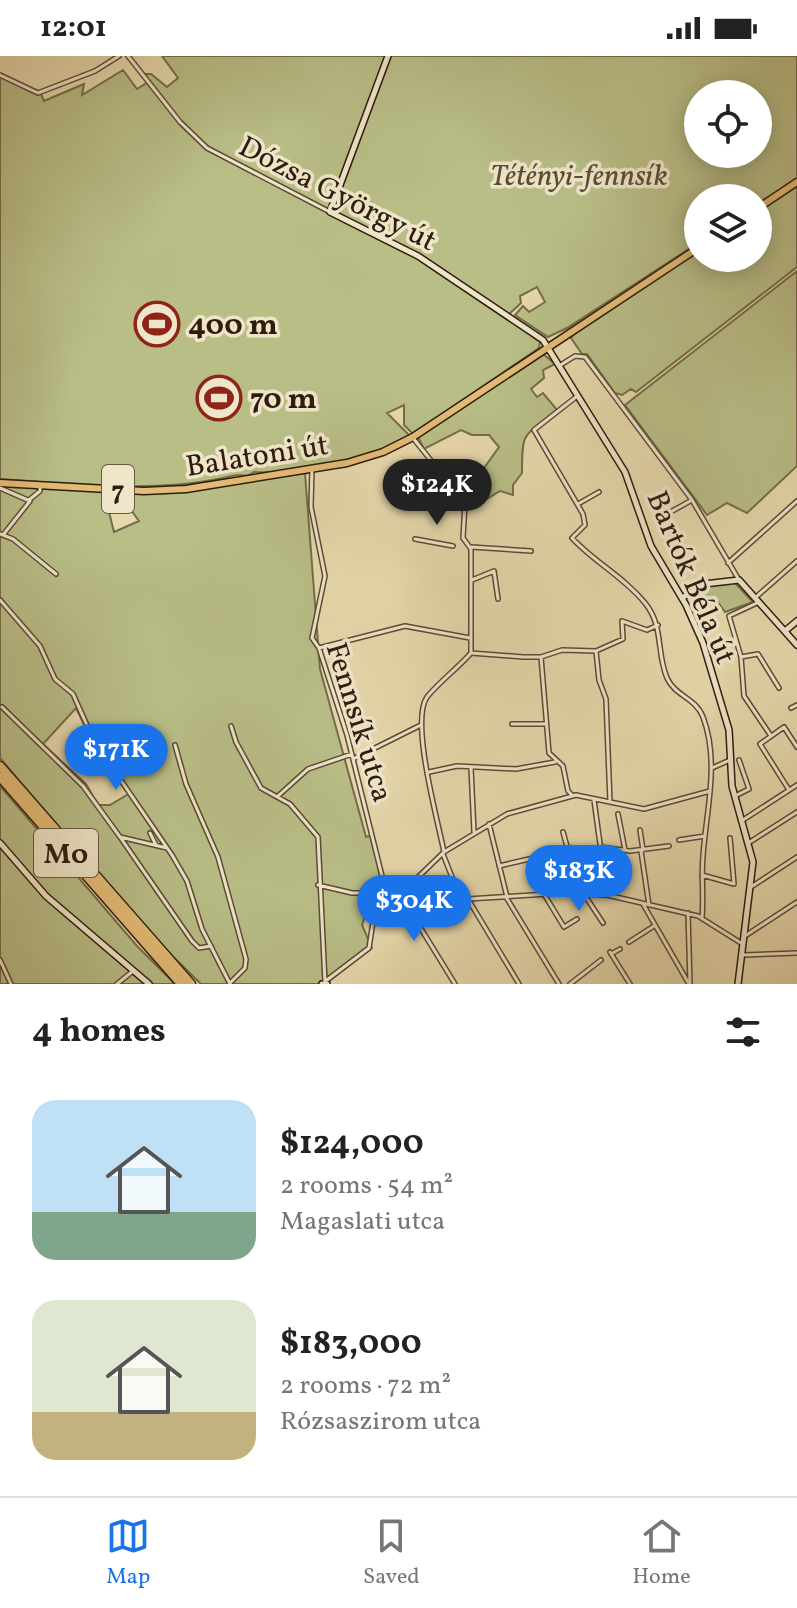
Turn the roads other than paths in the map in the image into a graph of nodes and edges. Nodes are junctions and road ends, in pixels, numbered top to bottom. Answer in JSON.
{"nodes":[{"id":1,"x":119,"y":56,"type":"edge"},
{"id":2,"x":128,"y":56,"type":"edge"},
{"id":3,"x":388,"y":56,"type":"edge"},
{"id":4,"x":0,"y":75,"type":"edge"},
{"id":5,"x":797,"y":182,"type":"edge"},
{"id":6,"x":772,"y":199,"type":"edge"},
{"id":7,"x":330,"y":212,"type":"junction"},
{"id":8,"x":684,"y":257,"type":"edge"},
{"id":9,"x":560,"y":338,"type":"junction"},
{"id":10,"x":543,"y":340,"type":"junction"},
{"id":11,"x":547,"y":347,"type":"junction"},
{"id":12,"x":553,"y":356,"type":"junction"},
{"id":13,"x":559,"y":366,"type":"junction"},
{"id":14,"x":576,"y":397,"type":"junction"},
{"id":15,"x":413,"y":437,"type":"junction"},
{"id":16,"x":312,"y":468,"type":"junction"},
{"id":17,"x":0,"y":485,"type":"edge"},
{"id":18,"x":40,"y":485,"type":"junction"},
{"id":19,"x":599,"y":492,"type":"dead end"},
{"id":20,"x":29,"y":500,"type":"junction"},
{"id":21,"x":692,"y":500,"type":"junction"},
{"id":22,"x":797,"y":501,"type":"edge"},
{"id":23,"x":578,"y":504,"type":"junction"},
{"id":24,"x":658,"y":519,"type":"dead end"},
{"id":25,"x":2,"y":534,"type":"edge"},
{"id":26,"x":415,"y":539,"type":"dead end"},
{"id":27,"x":453,"y":546,"type":"dead end"},
{"id":28,"x":470,"y":547,"type":"junction"},
{"id":29,"x":531,"y":551,"type":"dead end"},
{"id":30,"x":797,"y":561,"type":"edge"},
{"id":31,"x":728,"y":563,"type":"junction"},
{"id":32,"x":56,"y":574,"type":"dead end"},
{"id":33,"x":472,"y":580,"type":"junction"},
{"id":34,"x":739,"y":580,"type":"junction"},
{"id":35,"x":682,"y":598,"type":"junction"},
{"id":36,"x":498,"y":599,"type":"dead end"},
{"id":37,"x":0,"y":600,"type":"edge"},
{"id":38,"x":757,"y":600,"type":"junction"},
{"id":39,"x":797,"y":621,"type":"edge"},
{"id":40,"x":658,"y":625,"type":"junction"},
{"id":41,"x":785,"y":631,"type":"junction"},
{"id":42,"x":470,"y":638,"type":"junction"},
{"id":43,"x":797,"y":645,"type":"edge"},
{"id":44,"x":319,"y":648,"type":"junction"},
{"id":45,"x":596,"y":651,"type":"junction"},
{"id":46,"x":471,"y":653,"type":"junction"},
{"id":47,"x":541,"y":657,"type":"junction"},
{"id":48,"x":741,"y":657,"type":"junction"},
{"id":49,"x":779,"y":688,"type":"dead end"},
{"id":50,"x":797,"y":705,"type":"edge"},
{"id":51,"x":2,"y":707,"type":"dead end"},
{"id":52,"x":791,"y":708,"type":"dead end"},
{"id":53,"x":512,"y":724,"type":"dead end"},
{"id":54,"x":545,"y":724,"type":"junction"},
{"id":55,"x":422,"y":725,"type":"junction"},
{"id":56,"x":231,"y":726,"type":"dead end"},
{"id":57,"x":771,"y":736,"type":"junction"},
{"id":58,"x":175,"y":745,"type":"dead end"},
{"id":59,"x":797,"y":747,"type":"edge"},
{"id":60,"x":353,"y":757,"type":"junction"},
{"id":61,"x":731,"y":760,"type":"junction"},
{"id":62,"x":739,"y":760,"type":"dead end"},
{"id":63,"x":555,"y":762,"type":"junction"},
{"id":64,"x":0,"y":764,"type":"edge"},
{"id":65,"x":471,"y":767,"type":"junction"},
{"id":66,"x":712,"y":768,"type":"junction"},
{"id":67,"x":429,"y":772,"type":"junction"},
{"id":68,"x":4,"y":776,"type":"edge"},
{"id":69,"x":797,"y":785,"type":"edge"},
{"id":70,"x":789,"y":790,"type":"junction"},
{"id":71,"x":710,"y":791,"type":"junction"},
{"id":72,"x":576,"y":795,"type":"junction"},
{"id":73,"x":278,"y":796,"type":"junction"},
{"id":74,"x":735,"y":796,"type":"junction"},
{"id":75,"x":594,"y":799,"type":"junction"},
{"id":76,"x":610,"y":802,"type":"junction"},
{"id":77,"x":797,"y":812,"type":"edge"},
{"id":78,"x":618,"y":814,"type":"dead end"},
{"id":79,"x":743,"y":820,"type":"junction"},
{"id":80,"x":489,"y":824,"type":"junction"},
{"id":81,"x":640,"y":830,"type":"dead end"},
{"id":82,"x":474,"y":832,"type":"junction"},
{"id":83,"x":563,"y":832,"type":"dead end"},
{"id":84,"x":150,"y":833,"type":"dead end"},
{"id":85,"x":705,"y":836,"type":"junction"},
{"id":86,"x":120,"y":837,"type":"junction"},
{"id":87,"x":730,"y":838,"type":"dead end"},
{"id":88,"x":679,"y":840,"type":"dead end"},
{"id":89,"x":750,"y":842,"type":"junction"},
{"id":90,"x":0,"y":843,"type":"edge"},
{"id":91,"x":156,"y":845,"type":"junction"},
{"id":92,"x":669,"y":846,"type":"dead end"},
{"id":93,"x":600,"y":847,"type":"junction"},
{"id":94,"x":167,"y":848,"type":"junction"},
{"id":95,"x":625,"y":850,"type":"junction"},
{"id":96,"x":642,"y":851,"type":"junction"},
{"id":97,"x":444,"y":853,"type":"junction"},
{"id":98,"x":797,"y":857,"type":"edge"},
{"id":99,"x":499,"y":866,"type":"junction"},
{"id":100,"x":702,"y":875,"type":"junction"},
{"id":101,"x":414,"y":881,"type":"junction"},
{"id":102,"x":318,"y":885,"type":"junction"},
{"id":103,"x":751,"y":887,"type":"junction"},
{"id":104,"x":396,"y":888,"type":"junction"},
{"id":105,"x":386,"y":892,"type":"junction"},
{"id":106,"x":544,"y":894,"type":"junction"},
{"id":107,"x":584,"y":894,"type":"junction"},
{"id":108,"x":607,"y":895,"type":"junction"},
{"id":109,"x":458,"y":897,"type":"junction"},
{"id":110,"x":506,"y":897,"type":"junction"},
{"id":111,"x":468,"y":899,"type":"junction"},
{"id":112,"x":797,"y":902,"type":"edge"},
{"id":113,"x":643,"y":903,"type":"junction"},
{"id":114,"x":649,"y":905,"type":"junction"},
{"id":115,"x":688,"y":913,"type":"junction"},
{"id":116,"x":702,"y":917,"type":"junction"},
{"id":117,"x":577,"y":919,"type":"dead end"},
{"id":118,"x":603,"y":923,"type":"dead end"},
{"id":119,"x":654,"y":926,"type":"junction"},
{"id":120,"x":745,"y":936,"type":"junction"},
{"id":121,"x":629,"y":942,"type":"dead end"},
{"id":122,"x":744,"y":945,"type":"junction"},
{"id":123,"x":211,"y":946,"type":"junction"},
{"id":124,"x":620,"y":949,"type":"dead end"},
{"id":125,"x":797,"y":950,"type":"edge"},
{"id":126,"x":161,"y":951,"type":"junction"},
{"id":127,"x":743,"y":955,"type":"junction"},
{"id":128,"x":0,"y":960,"type":"edge"},
{"id":129,"x":601,"y":960,"type":"dead end"},
{"id":130,"x":133,"y":971,"type":"junction"},
{"id":131,"x":325,"y":983,"type":"edge"},
{"id":132,"x":11,"y":984,"type":"edge"},
{"id":133,"x":117,"y":984,"type":"edge"},
{"id":134,"x":149,"y":984,"type":"edge"},
{"id":135,"x":181,"y":984,"type":"edge"},
{"id":136,"x":191,"y":984,"type":"edge"},
{"id":137,"x":199,"y":984,"type":"edge"},
{"id":138,"x":230,"y":984,"type":"edge"},
{"id":139,"x":455,"y":984,"type":"edge"},
{"id":140,"x":519,"y":984,"type":"edge"},
{"id":141,"x":559,"y":984,"type":"edge"},
{"id":142,"x":570,"y":984,"type":"edge"},
{"id":143,"x":630,"y":984,"type":"edge"},
{"id":144,"x":689,"y":984,"type":"edge"},
{"id":145,"x":738,"y":984,"type":"edge"}],
"edges":[{"from":1,"to":4,"type":"street"},
{"from":2,"to":7,"type":"street","name":"Dózsa György út"},
{"from":3,"to":7,"type":"street"},
{"from":5,"to":6,"type":"main road"},
{"from":7,"to":10,"type":"street","name":"Dózsa György út"},
{"from":8,"to":9,"type":"main road","name":"Balatoni út","number":"7"},
{"from":9,"to":10,"type":"street"},
{"from":9,"to":11,"type":"main road","name":"Balatoni út","number":"7"},
{"from":9,"to":12,"type":"street"},
{"from":10,"to":11,"type":"street","name":"Dózsa György út"},
{"from":11,"to":12,"type":"street","name":"Bartók Béla út"},
{"from":11,"to":15,"type":"main road","name":"Balatoni út","number":"7"},
{"from":12,"to":13,"type":"street","name":"Bartók Béla út"},
{"from":13,"to":14,"type":"street","name":"Bartók Béla út"},
{"from":13,"to":21,"type":"street"},
{"from":14,"to":23,"type":"street"},
{"from":14,"to":35,"type":"street","name":"Bartók Béla út"},
{"from":15,"to":16,"type":"main road","name":"Balatoni út","number":"7"},
{"from":15,"to":28,"type":"street"},
{"from":16,"to":18,"type":"main road","name":"Balatoni út","number":"7"},
{"from":16,"to":44,"type":"street","name":"Fennsík utca"},
{"from":17,"to":18,"type":"main road","name":"Balatoni út","number":"7"},
{"from":17,"to":20,"type":"street"},
{"from":18,"to":20,"type":"street"},
{"from":19,"to":23,"type":"street"},
{"from":20,"to":25,"type":"street"},
{"from":21,"to":24,"type":"street"},
{"from":21,"to":31,"type":"street"},
{"from":22,"to":31,"type":"street"},
{"from":23,"to":40,"type":"street"},
{"from":25,"to":32,"type":"street"},
{"from":26,"to":27,"type":"street"},
{"from":28,"to":29,"type":"street"},
{"from":28,"to":33,"type":"street"},
{"from":30,"to":38,"type":"street"},
{"from":31,"to":34,"type":"street"},
{"from":33,"to":36,"type":"street"},
{"from":33,"to":42,"type":"street"},
{"from":34,"to":35,"type":"street"},
{"from":34,"to":38,"type":"street"},
{"from":35,"to":61,"type":"street","name":"Bartók Béla út"},
{"from":37,"to":94,"type":"street"},
{"from":38,"to":41,"type":"street"},
{"from":38,"to":48,"type":"street"},
{"from":39,"to":41,"type":"street"},
{"from":40,"to":45,"type":"street"},
{"from":40,"to":66,"type":"street"},
{"from":41,"to":43,"type":"street"},
{"from":42,"to":44,"type":"street"},
{"from":42,"to":46,"type":"street"},
{"from":44,"to":60,"type":"street","name":"Fennsík utca"},
{"from":45,"to":47,"type":"street"},
{"from":45,"to":76,"type":"street"},
{"from":46,"to":47,"type":"street"},
{"from":46,"to":55,"type":"street"},
{"from":47,"to":54,"type":"street"},
{"from":48,"to":49,"type":"street"},
{"from":48,"to":57,"type":"street"},
{"from":50,"to":52,"type":"street"},
{"from":51,"to":86,"type":"street"},
{"from":53,"to":54,"type":"street"},
{"from":54,"to":63,"type":"street"},
{"from":55,"to":60,"type":"street"},
{"from":55,"to":67,"type":"street"},
{"from":56,"to":73,"type":"street"},
{"from":57,"to":59,"type":"street"},
{"from":57,"to":70,"type":"street"},
{"from":58,"to":138,"type":"street"},
{"from":60,"to":73,"type":"street"},
{"from":60,"to":105,"type":"street","name":"Fennsík utca"},
{"from":61,"to":66,"type":"street"},
{"from":61,"to":74,"type":"street","name":"Bartók Béla út"},
{"from":62,"to":74,"type":"street"},
{"from":63,"to":65,"type":"street"},
{"from":63,"to":72,"type":"street"},
{"from":64,"to":68,"type":"highway"},
{"from":65,"to":67,"type":"street"},
{"from":65,"to":82,"type":"street"},
{"from":66,"to":71,"type":"street"},
{"from":67,"to":97,"type":"street"},
{"from":68,"to":126,"type":"highway","number":"M0"},
{"from":68,"to":135,"type":"highway","number":"M0"},
{"from":69,"to":70,"type":"street"},
{"from":70,"to":79,"type":"street"},
{"from":71,"to":76,"type":"street"},
{"from":71,"to":85,"type":"street"},
{"from":72,"to":75,"type":"street"},
{"from":72,"to":80,"type":"street"},
{"from":73,"to":102,"type":"street"},
{"from":74,"to":79,"type":"street","name":"Bartók Béla út"},
{"from":75,"to":76,"type":"street"},
{"from":75,"to":93,"type":"street"},
{"from":77,"to":89,"type":"street"},
{"from":78,"to":95,"type":"street"},
{"from":79,"to":89,"type":"street","name":"Bartók Béla út"},
{"from":80,"to":82,"type":"street"},
{"from":80,"to":99,"type":"street"},
{"from":81,"to":96,"type":"street"},
{"from":82,"to":97,"type":"street"},
{"from":83,"to":99,"type":"street"},
{"from":84,"to":91,"type":"street"},
{"from":85,"to":88,"type":"street"},
{"from":85,"to":100,"type":"street"},
{"from":86,"to":91,"type":"street"},
{"from":86,"to":123,"type":"street"},
{"from":87,"to":100,"type":"street"},
{"from":89,"to":103,"type":"street","name":"Bartók Béla út"},
{"from":90,"to":130,"type":"street"},
{"from":91,"to":94,"type":"street"},
{"from":92,"to":96,"type":"street"},
{"from":93,"to":95,"type":"street"},
{"from":93,"to":108,"type":"street"},
{"from":94,"to":123,"type":"street"},
{"from":95,"to":96,"type":"street"},
{"from":96,"to":114,"type":"street"},
{"from":97,"to":101,"type":"street"},
{"from":97,"to":109,"type":"street"},
{"from":98,"to":103,"type":"street"},
{"from":99,"to":110,"type":"street"},
{"from":100,"to":116,"type":"street"},
{"from":101,"to":104,"type":"street"},
{"from":101,"to":109,"type":"street"},
{"from":102,"to":105,"type":"street"},
{"from":102,"to":131,"type":"street"},
{"from":103,"to":120,"type":"street","name":"Bartók Béla út"},
{"from":104,"to":105,"type":"street"},
{"from":104,"to":139,"type":"street"},
{"from":105,"to":131,"type":"street"},
{"from":106,"to":107,"type":"street"},
{"from":106,"to":110,"type":"street"},
{"from":106,"to":117,"type":"street"},
{"from":107,"to":108,"type":"street"},
{"from":107,"to":118,"type":"street"},
{"from":108,"to":113,"type":"street"},
{"from":109,"to":111,"type":"street"},
{"from":110,"to":111,"type":"street"},
{"from":110,"to":141,"type":"street"},
{"from":111,"to":140,"type":"street"},
{"from":112,"to":120,"type":"street"},
{"from":113,"to":114,"type":"street"},
{"from":113,"to":119,"type":"street"},
{"from":114,"to":115,"type":"street"},
{"from":115,"to":116,"type":"street"},
{"from":115,"to":144,"type":"street"},
{"from":116,"to":122,"type":"street"},
{"from":119,"to":121,"type":"street"},
{"from":119,"to":144,"type":"street"},
{"from":120,"to":122,"type":"street","name":"Bartók Béla út"},
{"from":122,"to":127,"type":"street","name":"Bartók Béla út"},
{"from":123,"to":138,"type":"street"},
{"from":124,"to":143,"type":"street"},
{"from":125,"to":127,"type":"street"},
{"from":126,"to":136,"type":"highway","number":"M0"},
{"from":126,"to":137,"type":"highway"},
{"from":127,"to":145,"type":"street","name":"Bartók Béla út"},
{"from":128,"to":132,"type":"street"},
{"from":129,"to":142,"type":"street"},
{"from":130,"to":133,"type":"street"},
{"from":130,"to":134,"type":"street"}]}
